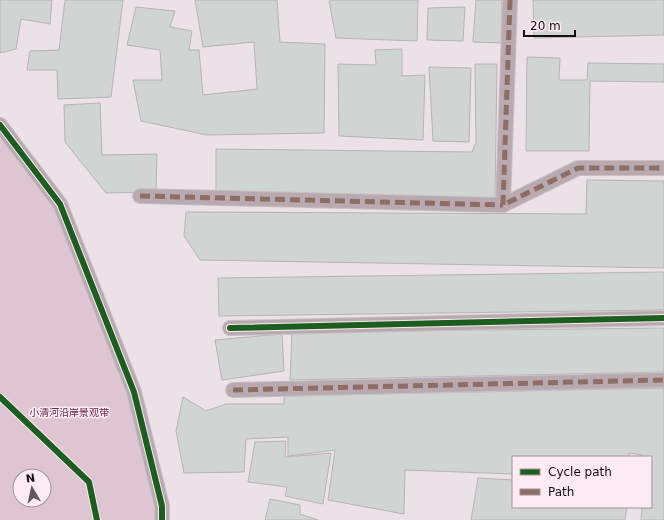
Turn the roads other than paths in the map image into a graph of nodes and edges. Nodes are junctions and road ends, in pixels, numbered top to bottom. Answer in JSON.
{"nodes":[{"id":1,"x":510,"y":0,"type":"edge"},
{"id":2,"x":1,"y":130,"type":"edge"},
{"id":3,"x":664,"y":168,"type":"edge"},
{"id":4,"x":140,"y":196,"type":"dead end"},
{"id":5,"x":503,"y":205,"type":"junction"},
{"id":6,"x":664,"y":318,"type":"edge"},
{"id":7,"x":230,"y":328,"type":"dead end"},
{"id":8,"x":664,"y":380,"type":"edge"},
{"id":9,"x":233,"y":390,"type":"dead end"},
{"id":10,"x":162,"y":520,"type":"edge"}],
"edges":[{"from":1,"to":5,"type":"street"},
{"from":2,"to":10,"type":"street"},
{"from":3,"to":5,"type":"street"},
{"from":4,"to":5,"type":"street"},
{"from":6,"to":7,"type":"street"},
{"from":8,"to":9,"type":"street"}]}
